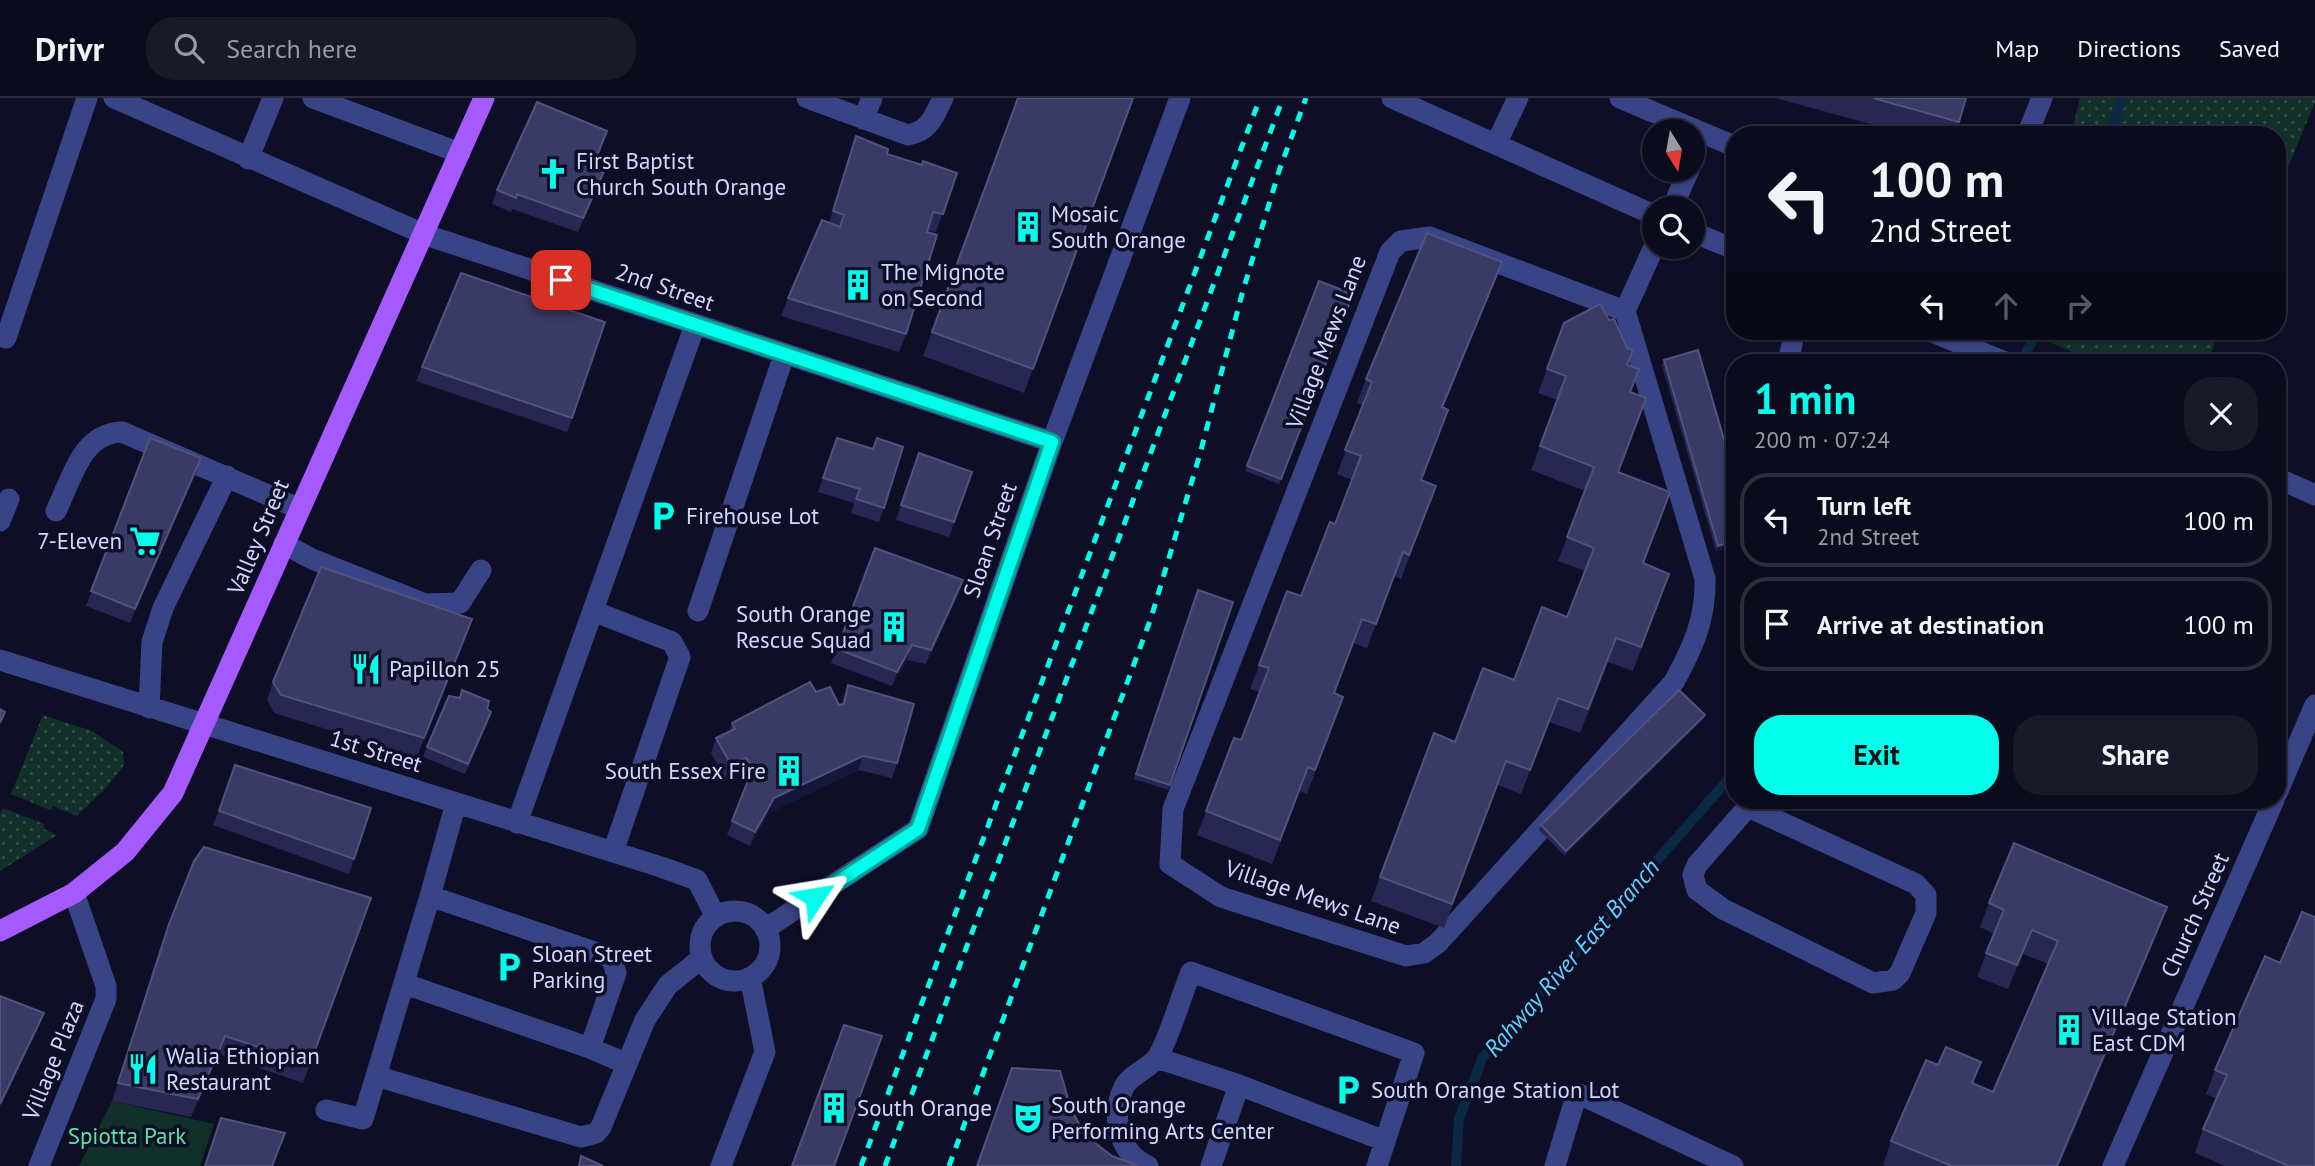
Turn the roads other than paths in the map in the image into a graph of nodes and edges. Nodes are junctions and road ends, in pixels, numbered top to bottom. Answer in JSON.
{"nodes":[{"id":1,"x":87,"y":98,"type":"edge"},
{"id":2,"x":114,"y":98,"type":"edge"},
{"id":3,"x":273,"y":98,"type":"edge"},
{"id":4,"x":313,"y":98,"type":"edge"},
{"id":5,"x":484,"y":98,"type":"edge"},
{"id":6,"x":807,"y":98,"type":"edge"},
{"id":7,"x":872,"y":98,"type":"edge"},
{"id":8,"x":943,"y":98,"type":"edge"},
{"id":9,"x":1180,"y":98,"type":"edge"},
{"id":10,"x":1392,"y":98,"type":"edge"},
{"id":11,"x":1518,"y":98,"type":"edge"},
{"id":12,"x":1620,"y":98,"type":"edge"},
{"id":13,"x":2042,"y":98,"type":"edge"},
{"id":14,"x":863,"y":119,"type":"junction"},
{"id":15,"x":1670,"y":119,"type":"edge"},
{"id":16,"x":2031,"y":126,"type":"edge"},
{"id":17,"x":1705,"y":134,"type":"edge"},
{"id":18,"x":1726,"y":143,"type":"edge"},
{"id":19,"x":1496,"y":144,"type":"junction"},
{"id":20,"x":460,"y":153,"type":"junction"},
{"id":21,"x":248,"y":159,"type":"junction"},
{"id":22,"x":1642,"y":210,"type":"edge"},
{"id":23,"x":426,"y":234,"type":"junction"},
{"id":24,"x":1705,"y":237,"type":"edge"},
{"id":25,"x":1726,"y":246,"type":"edge"},
{"id":26,"x":1649,"y":259,"type":"edge"},
{"id":27,"x":1625,"y":311,"type":"junction"},
{"id":28,"x":695,"y":325,"type":"junction"},
{"id":29,"x":0,"y":336,"type":"edge"},
{"id":30,"x":1952,"y":340,"type":"edge"},
{"id":31,"x":1986,"y":354,"type":"edge"},
{"id":32,"x":784,"y":355,"type":"junction"},
{"id":33,"x":1052,"y":442,"type":"junction"},
{"id":34,"x":227,"y":476,"type":"junction"},
{"id":35,"x":2286,"y":482,"type":"edge"},
{"id":36,"x":2315,"y":495,"type":"edge"},
{"id":37,"x":9,"y":499,"type":"dead end"},
{"id":38,"x":298,"y":508,"type":"junction"},
{"id":39,"x":55,"y":511,"type":"dead end"},
{"id":40,"x":0,"y":521,"type":"edge"},
{"id":41,"x":284,"y":544,"type":"junction"},
{"id":42,"x":481,"y":570,"type":"dead end"},
{"id":43,"x":593,"y":611,"type":"junction"},
{"id":44,"x":698,"y":611,"type":"dead end"},
{"id":45,"x":0,"y":660,"type":"edge"},
{"id":46,"x":2315,"y":705,"type":"edge"},
{"id":47,"x":149,"y":708,"type":"junction"},
{"id":48,"x":205,"y":726,"type":"junction"},
{"id":49,"x":2286,"y":772,"type":"edge"},
{"id":50,"x":456,"y":803,"type":"junction"},
{"id":51,"x":1746,"y":809,"type":"edge"},
{"id":52,"x":1763,"y":809,"type":"edge"},
{"id":53,"x":2270,"y":809,"type":"edge"},
{"id":54,"x":517,"y":823,"type":"junction"},
{"id":55,"x":612,"y":852,"type":"junction"},
{"id":56,"x":74,"y":893,"type":"junction"},
{"id":57,"x":430,"y":896,"type":"junction"},
{"id":58,"x":716,"y":918,"type":"junction"},
{"id":59,"x":765,"y":929,"type":"junction"},
{"id":60,"x":0,"y":932,"type":"edge"},
{"id":61,"x":702,"y":958,"type":"junction"},
{"id":62,"x":750,"y":977,"type":"junction"},
{"id":63,"x":405,"y":984,"type":"junction"},
{"id":64,"x":590,"y":1048,"type":"junction"},
{"id":65,"x":1157,"y":1058,"type":"junction"},
{"id":66,"x":627,"y":1064,"type":"junction"},
{"id":67,"x":376,"y":1076,"type":"junction"},
{"id":68,"x":1239,"y":1085,"type":"junction"},
{"id":69,"x":326,"y":1110,"type":"dead end"},
{"id":70,"x":1385,"y":1141,"type":"junction"},
{"id":71,"x":39,"y":1166,"type":"edge"},
{"id":72,"x":721,"y":1166,"type":"edge"},
{"id":73,"x":1148,"y":1166,"type":"edge"},
{"id":74,"x":1211,"y":1166,"type":"edge"},
{"id":75,"x":1377,"y":1166,"type":"edge"},
{"id":76,"x":1555,"y":1166,"type":"edge"},
{"id":77,"x":1733,"y":1166,"type":"edge"},
{"id":78,"x":2113,"y":1166,"type":"edge"}],
"edges":[{"from":1,"to":29,"type":"street"},
{"from":2,"to":21,"type":"street","name":"2nd Street"},
{"from":3,"to":21,"type":"street"},
{"from":4,"to":20,"type":"street"},
{"from":5,"to":20,"type":"main road","name":"Valley Street"},
{"from":6,"to":14,"type":"street"},
{"from":7,"to":14,"type":"street"},
{"from":8,"to":14,"type":"street"},
{"from":9,"to":33,"type":"street","name":"Sloan Street"},
{"from":10,"to":19,"type":"street"},
{"from":11,"to":19,"type":"street"},
{"from":12,"to":15,"type":"street"},
{"from":13,"to":16,"type":"street"},
{"from":17,"to":18,"type":"street"},
{"from":19,"to":22,"type":"street"},
{"from":20,"to":23,"type":"main road","name":"Valley Street"},
{"from":21,"to":23,"type":"street","name":"2nd Street"},
{"from":23,"to":28,"type":"street","name":"2nd Street"},
{"from":23,"to":38,"type":"main road","name":"Valley Street"},
{"from":24,"to":25,"type":"street"},
{"from":26,"to":27,"type":"street"},
{"from":27,"to":27,"type":"street","name":"Village Mews Lane"},
{"from":28,"to":32,"type":"street","name":"2nd Street"},
{"from":28,"to":43,"type":"street"},
{"from":30,"to":31,"type":"street"},
{"from":32,"to":33,"type":"street","name":"2nd Street"},
{"from":32,"to":44,"type":"street"},
{"from":33,"to":59,"type":"street","name":"Sloan Street"},
{"from":34,"to":38,"type":"street"},
{"from":34,"to":39,"type":"street"},
{"from":34,"to":47,"type":"street"},
{"from":35,"to":36,"type":"street"},
{"from":37,"to":40,"type":"street"},
{"from":38,"to":41,"type":"main road","name":"Valley Street"},
{"from":41,"to":42,"type":"street"},
{"from":41,"to":48,"type":"main road","name":"Valley Street"},
{"from":43,"to":54,"type":"street"},
{"from":43,"to":55,"type":"street"},
{"from":45,"to":47,"type":"street","name":"1st Street"},
{"from":46,"to":49,"type":"street"},
{"from":47,"to":48,"type":"street","name":"1st Street"},
{"from":48,"to":50,"type":"street","name":"1st Street"},
{"from":48,"to":56,"type":"main road","name":"Valley Street"},
{"from":50,"to":54,"type":"street","name":"1st Street"},
{"from":50,"to":57,"type":"street"},
{"from":51,"to":52,"type":"street"},
{"from":53,"to":78,"type":"street","name":"Church Street"},
{"from":54,"to":55,"type":"street","name":"1st Street"},
{"from":55,"to":58,"type":"street","name":"1st Street"},
{"from":56,"to":60,"type":"main road","name":"Valley Street"},
{"from":56,"to":71,"type":"street","name":"Village Plaza"},
{"from":57,"to":63,"type":"street"},
{"from":57,"to":64,"type":"street"},
{"from":58,"to":59,"type":"street"},
{"from":58,"to":61,"type":"street"},
{"from":59,"to":62,"type":"street"},
{"from":61,"to":62,"type":"street"},
{"from":61,"to":66,"type":"street"},
{"from":62,"to":72,"type":"street"},
{"from":63,"to":64,"type":"street"},
{"from":63,"to":67,"type":"street"},
{"from":64,"to":66,"type":"street"},
{"from":65,"to":68,"type":"street"},
{"from":65,"to":70,"type":"street"},
{"from":65,"to":73,"type":"street"},
{"from":66,"to":67,"type":"street"},
{"from":67,"to":69,"type":"street"},
{"from":68,"to":70,"type":"street"},
{"from":68,"to":74,"type":"street"},
{"from":70,"to":75,"type":"street"},
{"from":76,"to":77,"type":"street"}]}
